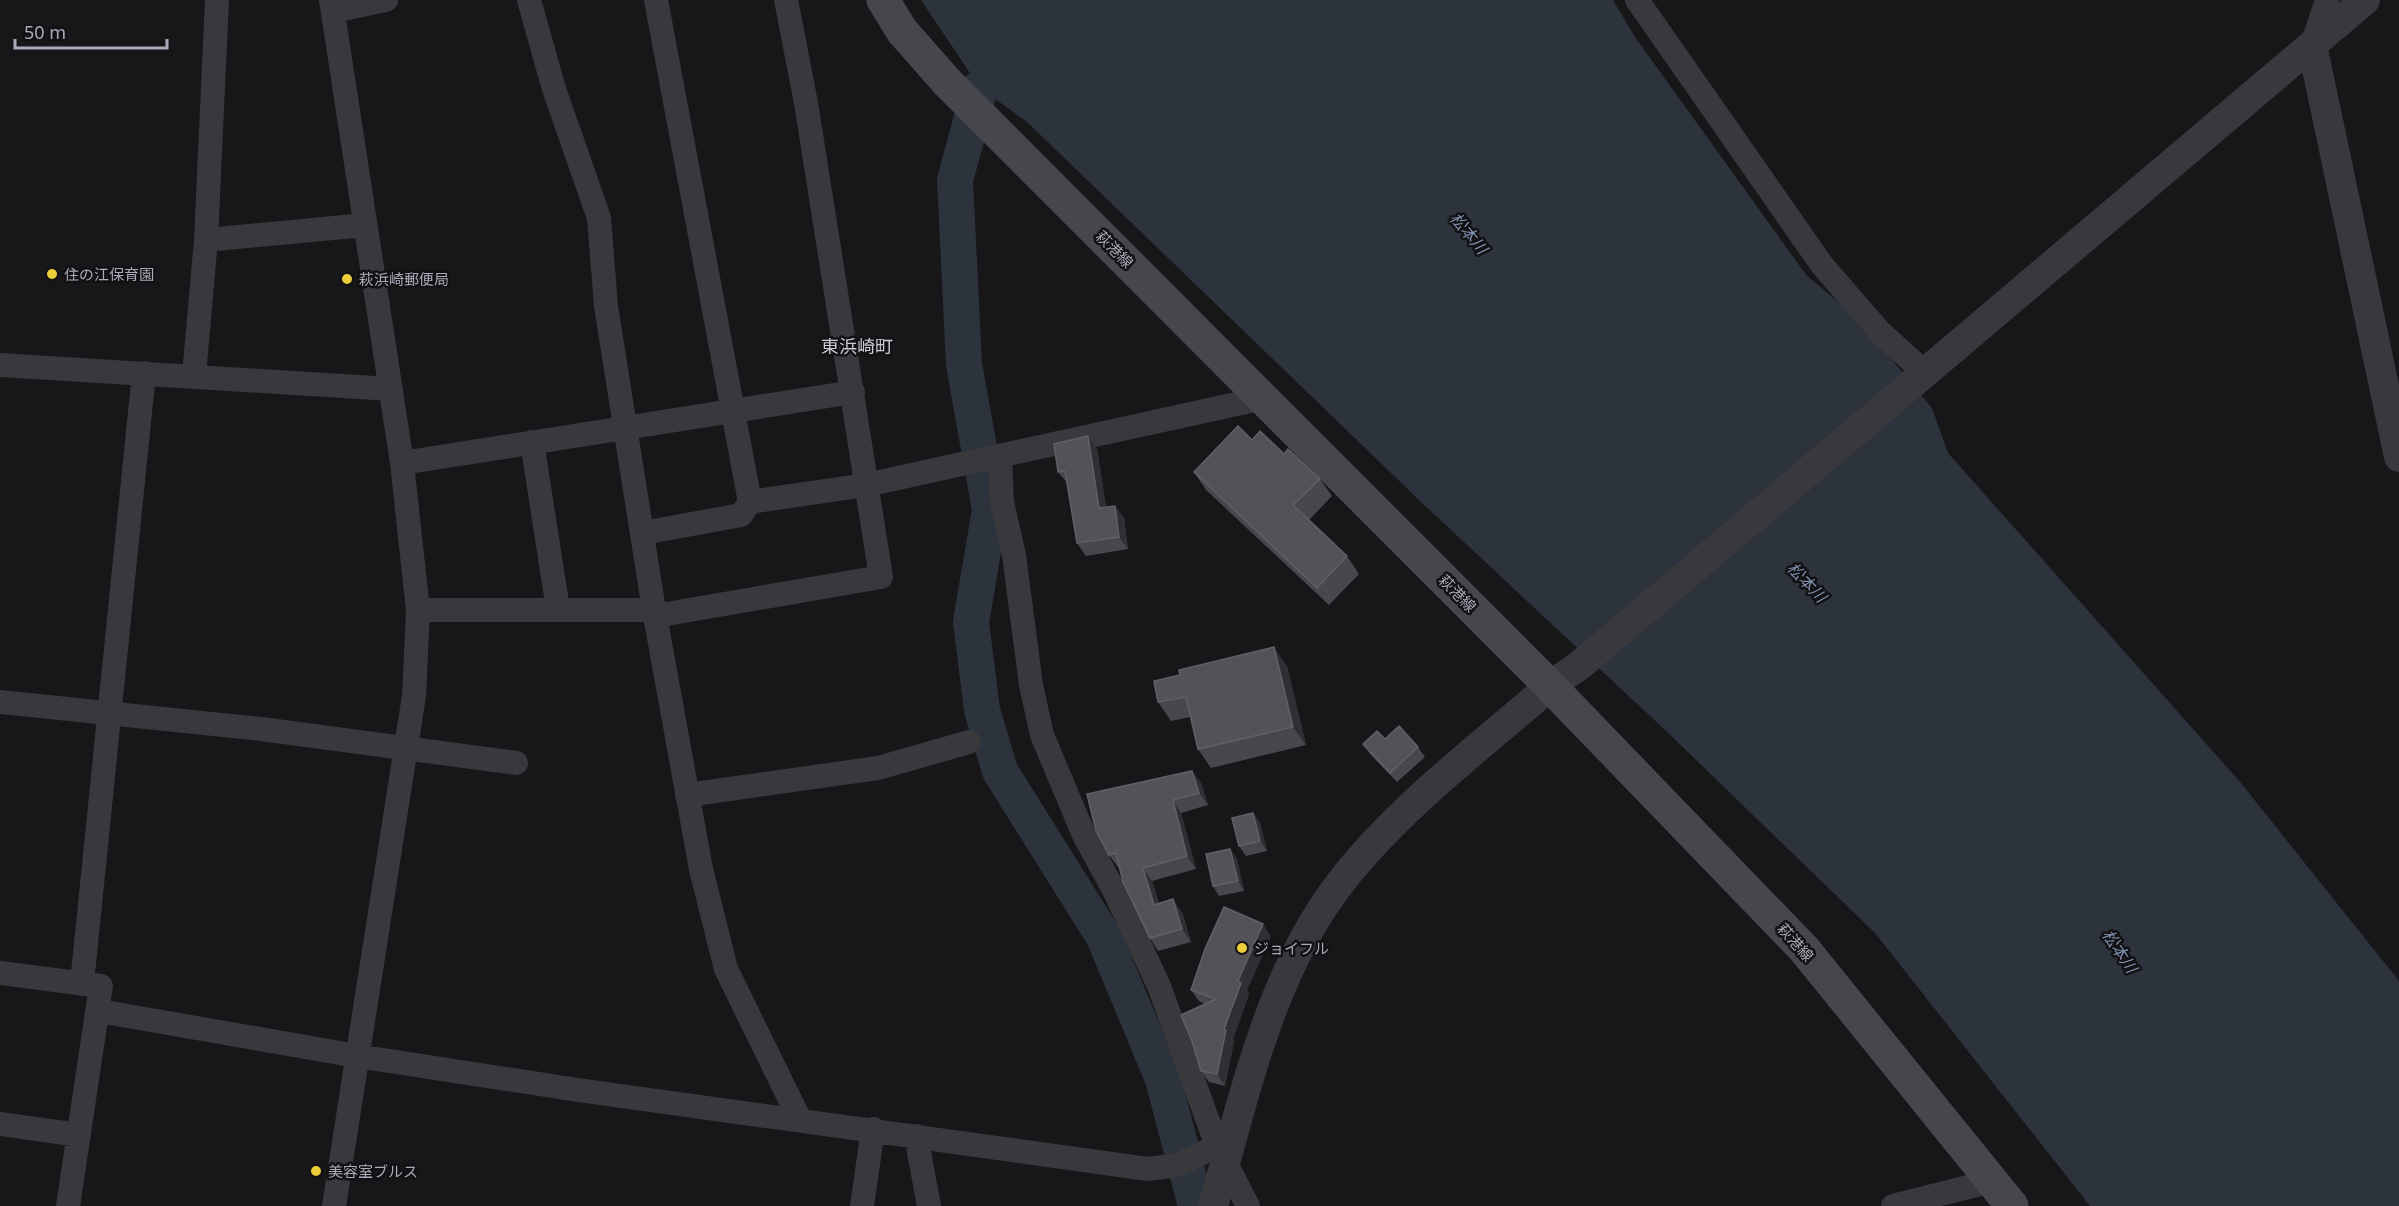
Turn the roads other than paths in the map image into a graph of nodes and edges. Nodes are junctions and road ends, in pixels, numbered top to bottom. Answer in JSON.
{"nodes":[{"id":1,"x":217,"y":0,"type":"edge"},
{"id":2,"x":386,"y":0,"type":"edge"},
{"id":3,"x":529,"y":0,"type":"edge"},
{"id":4,"x":656,"y":0,"type":"edge"},
{"id":5,"x":786,"y":0,"type":"edge"},
{"id":6,"x":883,"y":0,"type":"edge"},
{"id":7,"x":1637,"y":0,"type":"edge"},
{"id":8,"x":2327,"y":0,"type":"edge"},
{"id":9,"x":2365,"y":0,"type":"edge"},
{"id":10,"x":332,"y":6,"type":"edge"},
{"id":11,"x":2312,"y":45,"type":"junction"},
{"id":12,"x":365,"y":225,"type":"junction"},
{"id":13,"x":206,"y":240,"type":"junction"},
{"id":14,"x":0,"y":365,"type":"edge"},
{"id":15,"x":144,"y":373,"type":"junction"},
{"id":16,"x":194,"y":375,"type":"junction"},
{"id":17,"x":1919,"y":375,"type":"junction"},
{"id":18,"x":391,"y":389,"type":"junction"},
{"id":19,"x":853,"y":392,"type":"junction"},
{"id":20,"x":1264,"y":398,"type":"junction"},
{"id":21,"x":732,"y":410,"type":"junction"},
{"id":22,"x":626,"y":427,"type":"junction"},
{"id":23,"x":532,"y":442,"type":"junction"},
{"id":24,"x":996,"y":457,"type":"junction"},
{"id":25,"x":2399,"y":457,"type":"edge"},
{"id":26,"x":402,"y":463,"type":"junction"},
{"id":27,"x":866,"y":485,"type":"junction"},
{"id":28,"x":750,"y":502,"type":"junction"},
{"id":29,"x":644,"y":533,"type":"junction"},
{"id":30,"x":558,"y":609,"type":"junction"},
{"id":31,"x":418,"y":610,"type":"junction"},
{"id":32,"x":655,"y":613,"type":"junction"},
{"id":33,"x":1550,"y":686,"type":"junction"},
{"id":34,"x":0,"y":702,"type":"edge"},
{"id":35,"x":109,"y":712,"type":"junction"},
{"id":36,"x":969,"y":742,"type":"dead end"},
{"id":37,"x":406,"y":750,"type":"junction"},
{"id":38,"x":516,"y":763,"type":"dead end"},
{"id":39,"x":687,"y":795,"type":"junction"},
{"id":40,"x":0,"y":973,"type":"edge"},
{"id":41,"x":82,"y":983,"type":"junction"},
{"id":42,"x":99,"y":1011,"type":"junction"},
{"id":43,"x":357,"y":1056,"type":"junction"},
{"id":44,"x":800,"y":1119,"type":"junction"},
{"id":45,"x":0,"y":1124,"type":"edge"},
{"id":46,"x":873,"y":1129,"type":"junction"},
{"id":47,"x":79,"y":1135,"type":"junction"},
{"id":48,"x":916,"y":1136,"type":"junction"},
{"id":49,"x":1221,"y":1154,"type":"junction"},
{"id":50,"x":1992,"y":1181,"type":"junction"},
{"id":51,"x":68,"y":1206,"type":"edge"},
{"id":52,"x":334,"y":1206,"type":"edge"},
{"id":53,"x":862,"y":1206,"type":"edge"},
{"id":54,"x":929,"y":1206,"type":"edge"},
{"id":55,"x":1213,"y":1206,"type":"edge"},
{"id":56,"x":1248,"y":1206,"type":"edge"},
{"id":57,"x":1893,"y":1206,"type":"edge"},
{"id":58,"x":2012,"y":1206,"type":"edge"}],
"edges":[{"from":1,"to":13,"type":"street"},
{"from":2,"to":10,"type":"street"},
{"from":3,"to":22,"type":"street"},
{"from":4,"to":21,"type":"street"},
{"from":5,"to":19,"type":"street"},
{"from":6,"to":20,"type":"main road","name":"萩港線"},
{"from":7,"to":17,"type":"street"},
{"from":8,"to":11,"type":"street"},
{"from":9,"to":11,"type":"street"},
{"from":10,"to":12,"type":"street"},
{"from":11,"to":17,"type":"street"},
{"from":11,"to":25,"type":"street"},
{"from":12,"to":13,"type":"street"},
{"from":12,"to":18,"type":"street"},
{"from":13,"to":16,"type":"street"},
{"from":14,"to":15,"type":"street"},
{"from":15,"to":16,"type":"street"},
{"from":15,"to":35,"type":"street"},
{"from":16,"to":18,"type":"street"},
{"from":17,"to":33,"type":"street"},
{"from":18,"to":26,"type":"street"},
{"from":19,"to":21,"type":"street"},
{"from":19,"to":27,"type":"street"},
{"from":20,"to":24,"type":"street"},
{"from":20,"to":33,"type":"main road","name":"萩港線"},
{"from":21,"to":22,"type":"street"},
{"from":21,"to":28,"type":"street"},
{"from":22,"to":23,"type":"street"},
{"from":22,"to":29,"type":"street"},
{"from":23,"to":26,"type":"street"},
{"from":23,"to":30,"type":"street"},
{"from":24,"to":27,"type":"street"},
{"from":24,"to":49,"type":"street"},
{"from":26,"to":31,"type":"street"},
{"from":27,"to":28,"type":"street"},
{"from":27,"to":32,"type":"street"},
{"from":28,"to":29,"type":"street"},
{"from":29,"to":32,"type":"street"},
{"from":30,"to":31,"type":"street"},
{"from":30,"to":32,"type":"street"},
{"from":31,"to":37,"type":"street"},
{"from":32,"to":39,"type":"street"},
{"from":33,"to":49,"type":"street"},
{"from":33,"to":50,"type":"main road","name":"萩港線"},
{"from":34,"to":35,"type":"street"},
{"from":35,"to":37,"type":"street"},
{"from":35,"to":41,"type":"street"},
{"from":36,"to":39,"type":"street"},
{"from":37,"to":38,"type":"street"},
{"from":37,"to":43,"type":"street"},
{"from":39,"to":44,"type":"street"},
{"from":40,"to":41,"type":"street"},
{"from":41,"to":42,"type":"street"},
{"from":42,"to":43,"type":"street"},
{"from":42,"to":47,"type":"street"},
{"from":43,"to":44,"type":"street"},
{"from":43,"to":52,"type":"street"},
{"from":44,"to":46,"type":"street"},
{"from":45,"to":47,"type":"street"},
{"from":46,"to":48,"type":"street"},
{"from":46,"to":53,"type":"street"},
{"from":47,"to":51,"type":"street"},
{"from":48,"to":49,"type":"street"},
{"from":48,"to":54,"type":"street"},
{"from":49,"to":55,"type":"street"},
{"from":49,"to":56,"type":"street"},
{"from":50,"to":57,"type":"street"},
{"from":50,"to":58,"type":"main road","name":"萩港線"}]}
